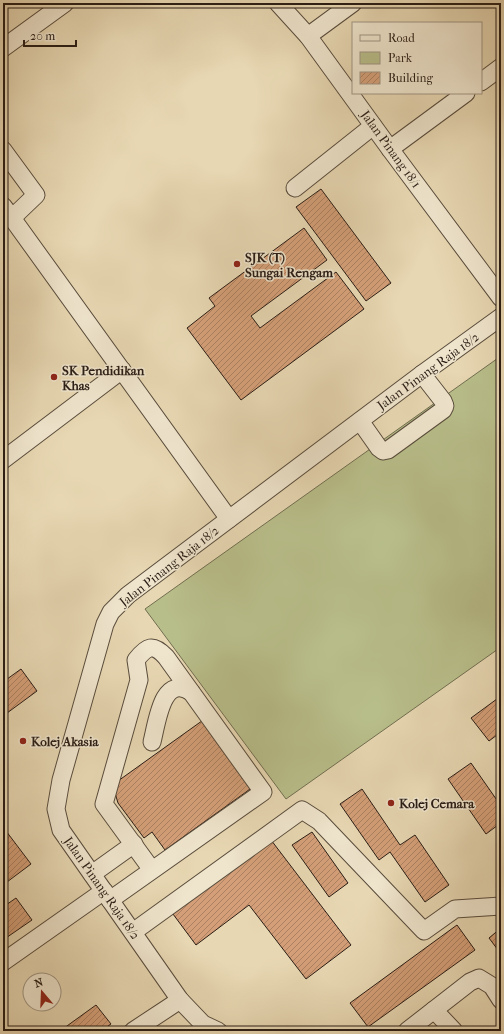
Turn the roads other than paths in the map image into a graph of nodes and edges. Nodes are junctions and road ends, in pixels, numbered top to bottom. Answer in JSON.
{"nodes":[{"id":1,"x":65,"y":3,"type":"edge"},
{"id":2,"x":278,"y":3,"type":"edge"},
{"id":3,"x":353,"y":3,"type":"edge"},
{"id":4,"x":308,"y":36,"type":"junction"},
{"id":5,"x":3,"y":48,"type":"edge"},
{"id":6,"x":501,"y":67,"type":"edge"},
{"id":7,"x":482,"y":81,"type":"edge"},
{"id":8,"x":465,"y":94,"type":"edge"},
{"id":9,"x":374,"y":126,"type":"junction"},
{"id":10,"x":390,"y":149,"type":"junction"},
{"id":11,"x":3,"y":150,"type":"edge"},
{"id":12,"x":295,"y":188,"type":"dead end"},
{"id":13,"x":8,"y":212,"type":"edge"},
{"id":14,"x":501,"y":298,"type":"edge"},
{"id":15,"x":501,"y":317,"type":"edge"},
{"id":16,"x":122,"y":370,"type":"junction"},
{"id":17,"x":422,"y":374,"type":"junction"},
{"id":18,"x":360,"y":421,"type":"junction"},
{"id":19,"x":3,"y":460,"type":"edge"},
{"id":20,"x":229,"y":519,"type":"junction"},
{"id":21,"x":166,"y":657,"type":"junction"},
{"id":22,"x":191,"y":692,"type":"junction"},
{"id":23,"x":162,"y":702,"type":"junction"},
{"id":24,"x":152,"y":742,"type":"dead end"},
{"id":25,"x":134,"y":844,"type":"junction"},
{"id":26,"x":152,"y":870,"type":"junction"},
{"id":27,"x":92,"y":874,"type":"junction"},
{"id":28,"x":107,"y":895,"type":"junction"},
{"id":29,"x":501,"y":906,"type":"edge"},
{"id":30,"x":133,"y":932,"type":"junction"},
{"id":31,"x":3,"y":962,"type":"edge"},
{"id":32,"x":180,"y":1000,"type":"junction"},
{"id":33,"x":501,"y":1000,"type":"edge"},
{"id":34,"x":434,"y":1010,"type":"junction"},
{"id":35,"x":133,"y":1031,"type":"edge"},
{"id":36,"x":218,"y":1031,"type":"edge"},
{"id":37,"x":406,"y":1031,"type":"edge"},
{"id":38,"x":454,"y":1031,"type":"edge"}],
"edges":[{"from":1,"to":5,"type":"street"},
{"from":2,"to":4,"type":"street","name":"Jalan Pinang 18/1"},
{"from":3,"to":4,"type":"street"},
{"from":4,"to":9,"type":"street","name":"Jalan Pinang 18/1"},
{"from":6,"to":7,"type":"street"},
{"from":8,"to":10,"type":"street"},
{"from":9,"to":10,"type":"street","name":"Jalan Pinang 18/1"},
{"from":9,"to":12,"type":"street"},
{"from":10,"to":14,"type":"street","name":"Jalan Pinang 18/1"},
{"from":11,"to":13,"type":"street"},
{"from":13,"to":16,"type":"street"},
{"from":15,"to":17,"type":"street","name":"Jalan Pinang Raja 18/2"},
{"from":16,"to":19,"type":"street"},
{"from":16,"to":20,"type":"street"},
{"from":17,"to":18,"type":"street","name":"Jalan Pinang Raja 18/2"},
{"from":17,"to":18,"type":"street"},
{"from":18,"to":20,"type":"street","name":"Jalan Pinang Raja 18/2"},
{"from":20,"to":27,"type":"street","name":"Jalan Pinang Raja 18/2"},
{"from":21,"to":22,"type":"street"},
{"from":21,"to":23,"type":"street"},
{"from":21,"to":25,"type":"street"},
{"from":22,"to":23,"type":"street"},
{"from":22,"to":26,"type":"street"},
{"from":23,"to":24,"type":"street"},
{"from":25,"to":26,"type":"street"},
{"from":25,"to":27,"type":"street"},
{"from":26,"to":28,"type":"street"},
{"from":27,"to":28,"type":"street","name":"Jalan Pinang Raja 18/2"},
{"from":28,"to":30,"type":"street","name":"Jalan Pinang Raja 18/2"},
{"from":28,"to":31,"type":"street"},
{"from":29,"to":30,"type":"street"},
{"from":30,"to":32,"type":"street","name":"Jalan Pinang Raja 18/2"},
{"from":32,"to":35,"type":"street"},
{"from":32,"to":36,"type":"street","name":"Jalan Pinang Raja 18/2"},
{"from":33,"to":34,"type":"street"},
{"from":34,"to":37,"type":"street"},
{"from":34,"to":38,"type":"street"}]}
